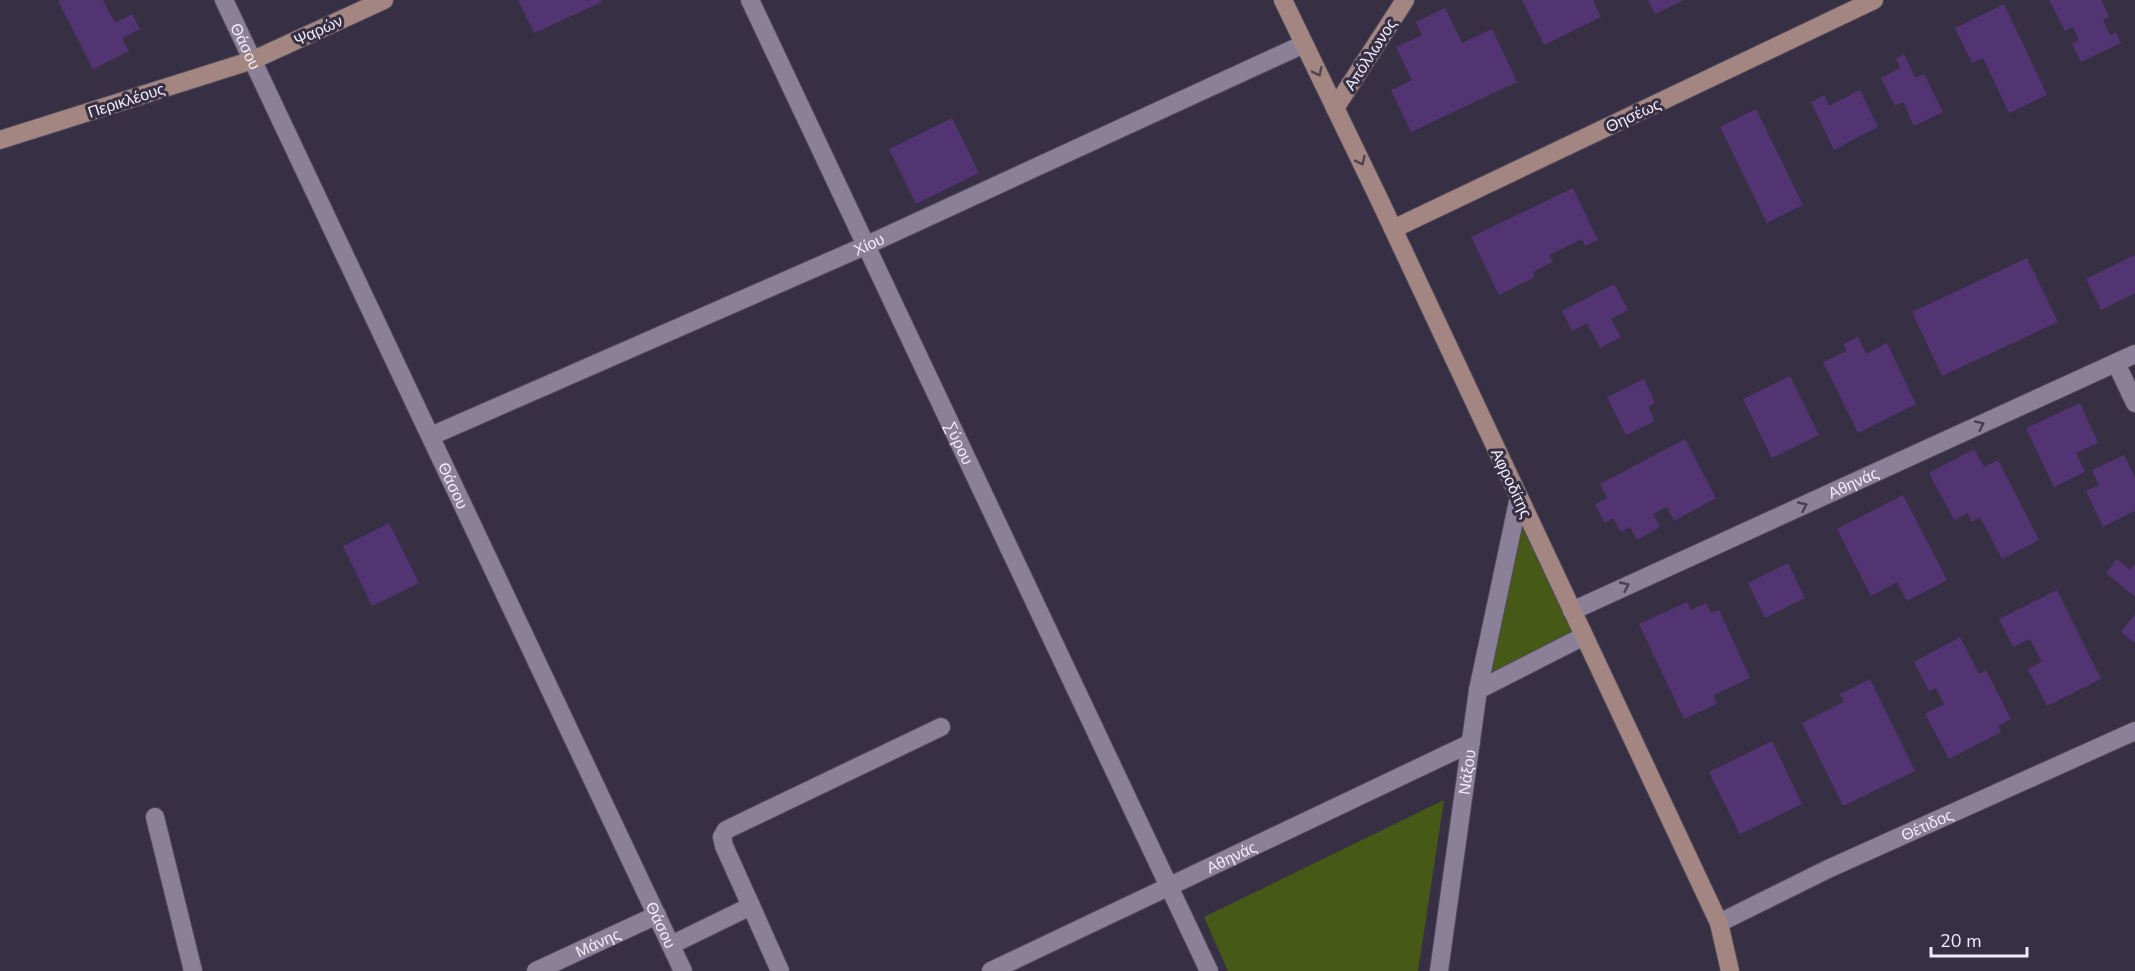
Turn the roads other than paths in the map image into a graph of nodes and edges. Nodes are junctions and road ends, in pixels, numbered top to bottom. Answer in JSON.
{"nodes":[{"id":1,"x":224,"y":0,"type":"edge"},
{"id":2,"x":384,"y":0,"type":"edge"},
{"id":3,"x":750,"y":0,"type":"edge"},
{"id":4,"x":1283,"y":0,"type":"edge"},
{"id":5,"x":1405,"y":0,"type":"edge"},
{"id":6,"x":1874,"y":0,"type":"edge"},
{"id":7,"x":1304,"y":44,"type":"junction"},
{"id":8,"x":253,"y":60,"type":"junction"},
{"id":9,"x":1335,"y":108,"type":"junction"},
{"id":10,"x":0,"y":140,"type":"edge"},
{"id":11,"x":1393,"y":229,"type":"junction"},
{"id":12,"x":867,"y":245,"type":"junction"},
{"id":13,"x":2135,"y":354,"type":"edge"},
{"id":14,"x":2116,"y":363,"type":"junction"},
{"id":15,"x":2135,"y":403,"type":"edge"},
{"id":16,"x":431,"y":436,"type":"junction"},
{"id":17,"x":1519,"y":497,"type":"junction"},
{"id":18,"x":1572,"y":611,"type":"junction"},
{"id":19,"x":1584,"y":636,"type":"junction"},
{"id":20,"x":1478,"y":690,"type":"junction"},
{"id":21,"x":941,"y":727,"type":"dead end"},
{"id":22,"x":2135,"y":731,"type":"edge"},
{"id":23,"x":1471,"y":743,"type":"junction"},
{"id":24,"x":155,"y":817,"type":"dead end"},
{"id":25,"x":1170,"y":886,"type":"junction"},
{"id":26,"x":751,"y":906,"type":"junction"},
{"id":27,"x":657,"y":915,"type":"junction"},
{"id":28,"x":1719,"y":923,"type":"junction"},
{"id":29,"x":671,"y":945,"type":"junction"},
{"id":30,"x":193,"y":971,"type":"edge"},
{"id":31,"x":537,"y":971,"type":"edge"},
{"id":32,"x":683,"y":971,"type":"edge"},
{"id":33,"x":780,"y":971,"type":"edge"},
{"id":34,"x":991,"y":971,"type":"edge"},
{"id":35,"x":1209,"y":971,"type":"edge"},
{"id":36,"x":1439,"y":971,"type":"edge"},
{"id":37,"x":1730,"y":971,"type":"edge"}],
"edges":[{"from":1,"to":8,"type":"street","name":"Θάσου"},
{"from":2,"to":8,"type":"street","name":"Ψαρών"},
{"from":3,"to":12,"type":"street","name":"Σύρου"},
{"from":4,"to":7,"type":"street","name":"Αφροδίτης"},
{"from":5,"to":9,"type":"street","name":"Απόλλωνος"},
{"from":6,"to":11,"type":"street","name":"Θησέως"},
{"from":7,"to":9,"type":"street","name":"Αφροδίτης","one_way":true},
{"from":7,"to":12,"type":"street","name":"Χίου"},
{"from":8,"to":10,"type":"street","name":"Περικλέους"},
{"from":8,"to":16,"type":"street","name":"Θάσου"},
{"from":9,"to":11,"type":"street","name":"Αφροδίτης","one_way":true},
{"from":11,"to":17,"type":"street","name":"Αφροδίτης"},
{"from":12,"to":16,"type":"street","name":"Χίου"},
{"from":12,"to":25,"type":"street","name":"Σύρου"},
{"from":13,"to":14,"type":"street","name":"Αθηνάς"},
{"from":14,"to":15,"type":"street"},
{"from":18,"to":14,"type":"street","name":"Αθηνάς","one_way":true},
{"from":16,"to":27,"type":"street","name":"Θάσου"},
{"from":17,"to":18,"type":"street","name":"Αφροδίτης"},
{"from":17,"to":20,"type":"street","name":"Νάξου"},
{"from":18,"to":19,"type":"street","name":"Αφροδίτης"},
{"from":19,"to":20,"type":"street"},
{"from":19,"to":28,"type":"street","name":"Αφροδίτης"},
{"from":20,"to":23,"type":"street","name":"Νάξου"},
{"from":21,"to":26,"type":"street"},
{"from":22,"to":28,"type":"street","name":"Θέτιδος"},
{"from":23,"to":25,"type":"street","name":"Αθηνάς"},
{"from":23,"to":36,"type":"street","name":"Νάξου"},
{"from":24,"to":30,"type":"street"},
{"from":25,"to":34,"type":"street","name":"Αθηνάς"},
{"from":25,"to":35,"type":"street","name":"Σύρου"},
{"from":26,"to":29,"type":"street"},
{"from":26,"to":33,"type":"street"},
{"from":27,"to":29,"type":"street","name":"Θάσου"},
{"from":27,"to":31,"type":"street","name":"Μάνης"},
{"from":28,"to":37,"type":"street","name":"Αφροδίτης"},
{"from":29,"to":32,"type":"street","name":"Θάσου"}]}
